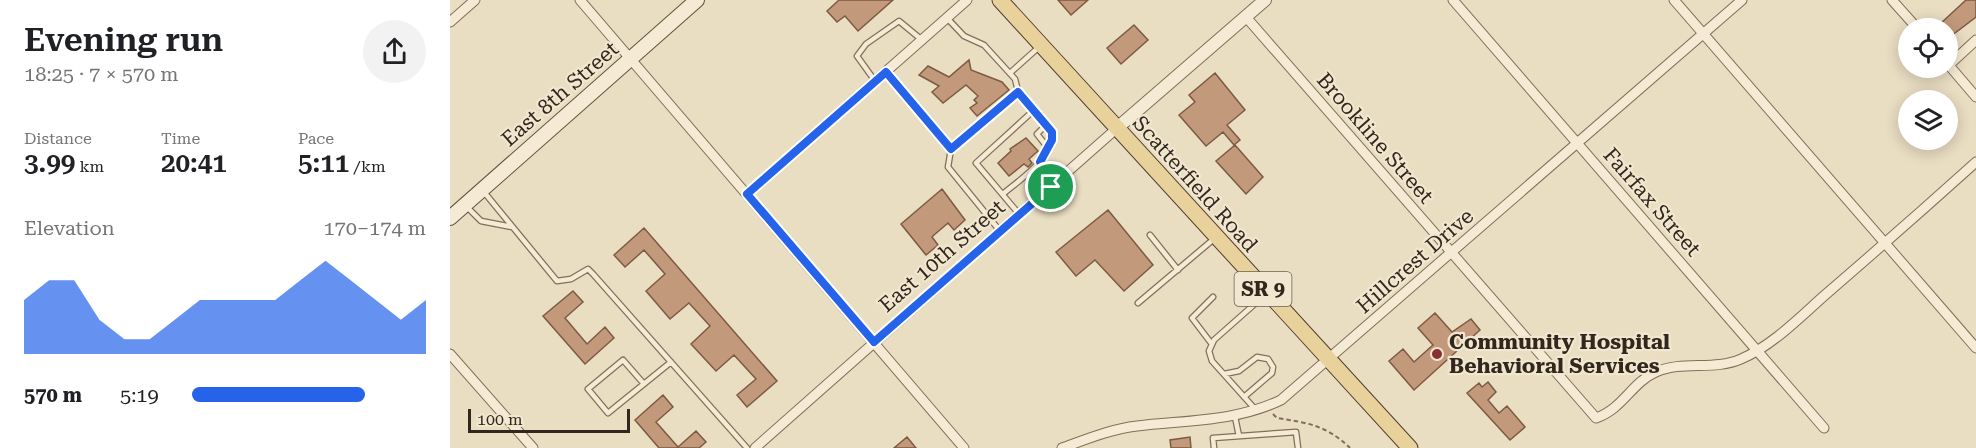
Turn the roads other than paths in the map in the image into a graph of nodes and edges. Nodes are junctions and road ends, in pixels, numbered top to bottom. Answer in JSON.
{"nodes":[{"id":1,"x":475,"y":0,"type":"edge"},
{"id":2,"x":580,"y":0,"type":"edge"},
{"id":3,"x":697,"y":0,"type":"edge"},
{"id":4,"x":968,"y":0,"type":"edge"},
{"id":5,"x":1000,"y":0,"type":"edge"},
{"id":6,"x":1265,"y":0,"type":"edge"},
{"id":7,"x":1453,"y":0,"type":"edge"},
{"id":8,"x":1674,"y":0,"type":"edge"},
{"id":9,"x":1742,"y":0,"type":"edge"},
{"id":10,"x":1892,"y":0,"type":"edge"},
{"id":11,"x":1246,"y":17,"type":"junction"},
{"id":12,"x":947,"y":18,"type":"junction"},
{"id":13,"x":1908,"y":18,"type":"edge"},
{"id":14,"x":450,"y":22,"type":"edge"},
{"id":15,"x":1703,"y":34,"type":"junction"},
{"id":16,"x":922,"y":40,"type":"junction"},
{"id":17,"x":1976,"y":40,"type":"edge"},
{"id":18,"x":1041,"y":46,"type":"junction"},
{"id":19,"x":1958,"y":55,"type":"edge"},
{"id":20,"x":631,"y":59,"type":"junction"},
{"id":21,"x":886,"y":72,"type":"junction"},
{"id":22,"x":1010,"y":74,"type":"junction"},
{"id":23,"x":1958,"y":76,"type":"edge"},
{"id":24,"x":875,"y":81,"type":"junction"},
{"id":25,"x":1018,"y":92,"type":"junction"},
{"id":26,"x":1976,"y":97,"type":"edge"},
{"id":27,"x":1033,"y":111,"type":"junction"},
{"id":28,"x":1046,"y":125,"type":"junction"},
{"id":29,"x":1116,"y":129,"type":"junction"},
{"id":30,"x":1577,"y":143,"type":"junction"},
{"id":31,"x":1048,"y":148,"type":"junction"},
{"id":32,"x":951,"y":149,"type":"junction"},
{"id":33,"x":1040,"y":162,"type":"junction"},
{"id":34,"x":1976,"y":162,"type":"edge"},
{"id":35,"x":1051,"y":187,"type":"junction"},
{"id":36,"x":483,"y":190,"type":"junction"},
{"id":37,"x":747,"y":194,"type":"junction"},
{"id":38,"x":1002,"y":194,"type":"junction"},
{"id":39,"x":465,"y":205,"type":"junction"},
{"id":40,"x":1019,"y":214,"type":"junction"},
{"id":41,"x":450,"y":218,"type":"edge"},
{"id":42,"x":513,"y":227,"type":"junction"},
{"id":43,"x":1000,"y":231,"type":"junction"},
{"id":44,"x":1150,"y":235,"type":"dead end"},
{"id":45,"x":1215,"y":238,"type":"junction"},
{"id":46,"x":1885,"y":243,"type":"junction"},
{"id":47,"x":1451,"y":252,"type":"junction"},
{"id":48,"x":1178,"y":270,"type":"junction"},
{"id":49,"x":1266,"y":294,"type":"junction"},
{"id":50,"x":1213,"y":297,"type":"dead end"},
{"id":51,"x":1138,"y":303,"type":"dead end"},
{"id":52,"x":874,"y":342,"type":"junction"},
{"id":53,"x":1211,"y":343,"type":"junction"},
{"id":54,"x":1976,"y":348,"type":"edge"},
{"id":55,"x":1757,"y":350,"type":"junction"},
{"id":56,"x":450,"y":354,"type":"edge"},
{"id":57,"x":1329,"y":361,"type":"junction"},
{"id":58,"x":671,"y":362,"type":"junction"},
{"id":59,"x":1224,"y":374,"type":"junction"},
{"id":60,"x":644,"y":384,"type":"junction"},
{"id":61,"x":1244,"y":397,"type":"junction"},
{"id":62,"x":1256,"y":411,"type":"junction"},
{"id":63,"x":1235,"y":417,"type":"junction"},
{"id":64,"x":1824,"y":428,"type":"dead end"},
{"id":65,"x":1239,"y":436,"type":"junction"},
{"id":66,"x":1085,"y":444,"type":"edge"},
{"id":67,"x":533,"y":448,"type":"edge"},
{"id":68,"x":747,"y":448,"type":"edge"},
{"id":69,"x":755,"y":448,"type":"edge"},
{"id":70,"x":964,"y":448,"type":"edge"},
{"id":71,"x":1062,"y":448,"type":"edge"},
{"id":72,"x":1214,"y":448,"type":"edge"},
{"id":73,"x":1298,"y":448,"type":"edge"},
{"id":74,"x":1410,"y":448,"type":"edge"}],
"edges":[{"from":1,"to":14,"type":"street"},
{"from":2,"to":20,"type":"street"},
{"from":3,"to":20,"type":"main road","name":"East 8th Street"},
{"from":4,"to":12,"type":"street"},
{"from":5,"to":18,"type":"main road","name":"Scatterfield Road","number":"SR 9"},
{"from":6,"to":11,"type":"street","name":"East 10th Street"},
{"from":7,"to":30,"type":"street","name":"Fairfax Street"},
{"from":8,"to":15,"type":"street"},
{"from":9,"to":15,"type":"street","name":"Hillcrest Drive"},
{"from":10,"to":13,"type":"street"},
{"from":11,"to":29,"type":"street","name":"East 10th Street"},
{"from":11,"to":47,"type":"street","name":"Brookline Street"},
{"from":12,"to":16,"type":"street"},
{"from":12,"to":22,"type":"lane"},
{"from":15,"to":30,"type":"street","name":"Hillcrest Drive"},
{"from":15,"to":46,"type":"street"},
{"from":16,"to":21,"type":"street"},
{"from":16,"to":24,"type":"lane"},
{"from":17,"to":19,"type":"street"},
{"from":18,"to":22,"type":"lane"},
{"from":18,"to":29,"type":"main road","name":"Scatterfield Road","number":"SR 9"},
{"from":20,"to":36,"type":"main road","name":"East 8th Street"},
{"from":20,"to":37,"type":"street"},
{"from":21,"to":24,"type":"street"},
{"from":21,"to":32,"type":"lane"},
{"from":22,"to":25,"type":"lane"},
{"from":23,"to":26,"type":"street"},
{"from":24,"to":37,"type":"street"},
{"from":25,"to":27,"type":"lane"},
{"from":25,"to":32,"type":"lane"},
{"from":27,"to":28,"type":"lane"},
{"from":27,"to":38,"type":"lane"},
{"from":28,"to":31,"type":"lane"},
{"from":28,"to":31,"type":"lane"},
{"from":29,"to":35,"type":"street","name":"East 10th Street"},
{"from":29,"to":45,"type":"main road","name":"Scatterfield Road","number":"SR 9"},
{"from":30,"to":47,"type":"street","name":"Hillcrest Drive"},
{"from":30,"to":55,"type":"street","name":"Fairfax Street"},
{"from":31,"to":33,"type":"lane"},
{"from":32,"to":43,"type":"lane"},
{"from":33,"to":35,"type":"lane"},
{"from":33,"to":38,"type":"lane"},
{"from":34,"to":46,"type":"street"},
{"from":35,"to":40,"type":"street","name":"East 10th Street"},
{"from":36,"to":39,"type":"main road","name":"East 8th Street"},
{"from":36,"to":42,"type":"lane"},
{"from":37,"to":52,"type":"street"},
{"from":38,"to":40,"type":"lane"},
{"from":39,"to":41,"type":"main road","name":"East 8th Street"},
{"from":39,"to":42,"type":"lane"},
{"from":40,"to":43,"type":"street","name":"East 10th Street"},
{"from":42,"to":58,"type":"lane"},
{"from":43,"to":52,"type":"street","name":"East 10th Street"},
{"from":44,"to":48,"type":"lane"},
{"from":45,"to":48,"type":"lane"},
{"from":45,"to":49,"type":"main road","name":"Scatterfield Road","number":"SR 9"},
{"from":46,"to":54,"type":"street"},
{"from":46,"to":55,"type":"street"},
{"from":47,"to":55,"type":"street","name":"Brookline Street"},
{"from":47,"to":57,"type":"street","name":"Hillcrest Drive"},
{"from":48,"to":51,"type":"lane"},
{"from":49,"to":53,"type":"lane"},
{"from":49,"to":57,"type":"main road","name":"Scatterfield Road","number":"SR 9"},
{"from":50,"to":53,"type":"lane"},
{"from":52,"to":69,"type":"street","name":"East 10th Street"},
{"from":52,"to":70,"type":"street"},
{"from":53,"to":59,"type":"lane"},
{"from":55,"to":64,"type":"street","name":"Fairfax Street"},
{"from":56,"to":67,"type":"street"},
{"from":57,"to":62,"type":"street","name":"Hillcrest Drive"},
{"from":57,"to":74,"type":"main road","name":"Scatterfield Road","number":"SR 9"},
{"from":58,"to":60,"type":"lane"},
{"from":58,"to":68,"type":"lane"},
{"from":59,"to":61,"type":"lane"},
{"from":59,"to":61,"type":"lane"},
{"from":60,"to":60,"type":"lane"},
{"from":61,"to":62,"type":"lane"},
{"from":62,"to":63,"type":"street","name":"Hillcrest Drive"},
{"from":63,"to":65,"type":"lane"},
{"from":63,"to":66,"type":"street","name":"Hillcrest Drive"},
{"from":65,"to":72,"type":"lane"},
{"from":65,"to":73,"type":"lane"},
{"from":66,"to":71,"type":"street","name":"Hillcrest Drive"}]}
